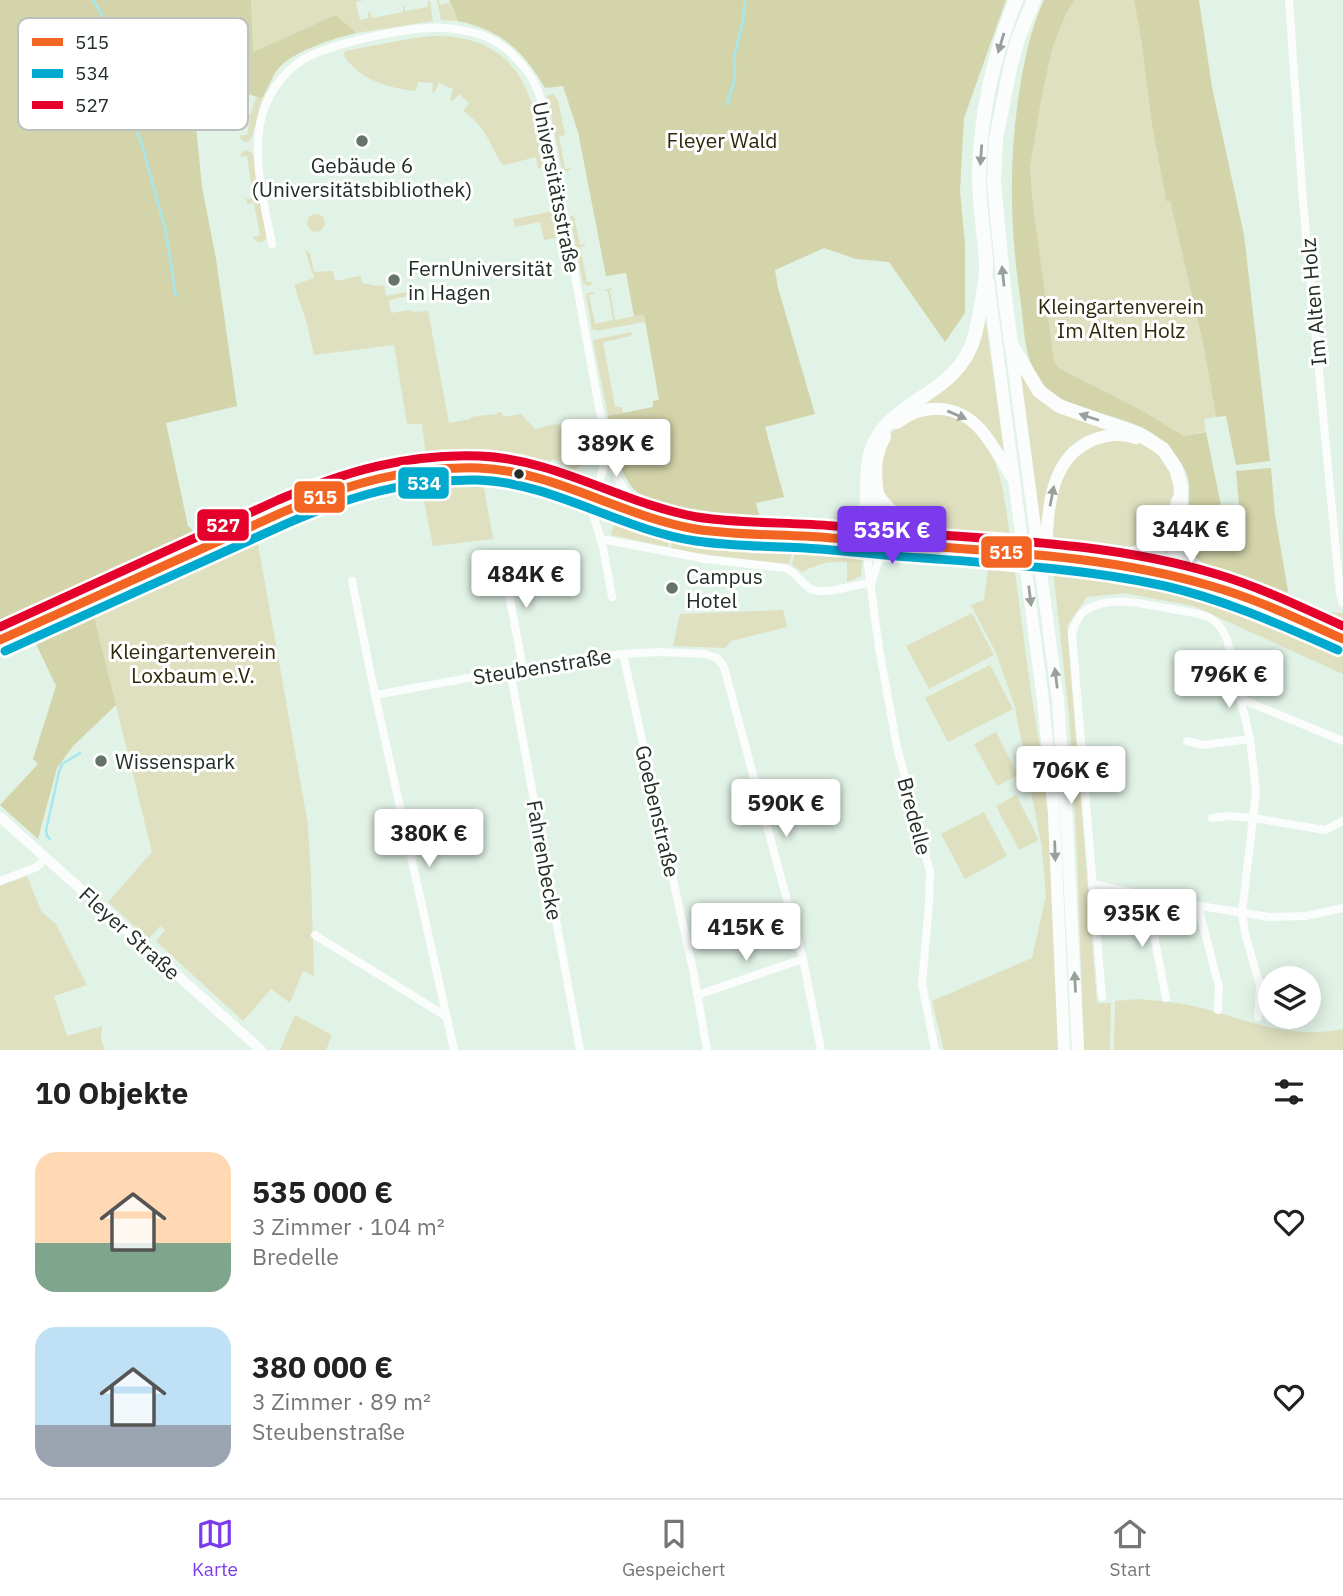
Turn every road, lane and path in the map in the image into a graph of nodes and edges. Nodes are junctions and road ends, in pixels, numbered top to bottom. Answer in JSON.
{"nodes":[{"id":1,"x":1016,"y":0,"type":"edge"},
{"id":2,"x":1034,"y":0,"type":"edge"},
{"id":3,"x":1289,"y":0,"type":"edge"},
{"id":4,"x":272,"y":244,"type":"dead end"},
{"id":5,"x":986,"y":265,"type":"junction"},
{"id":6,"x":1011,"y":344,"type":"junction"},
{"id":7,"x":608,"y":453,"type":"junction"},
{"id":8,"x":1014,"y":480,"type":"junction"},
{"id":9,"x":873,"y":496,"type":"junction"},
{"id":10,"x":594,"y":498,"type":"junction"},
{"id":11,"x":667,"y":524,"type":"junction"},
{"id":12,"x":826,"y":537,"type":"junction"},
{"id":13,"x":601,"y":539,"type":"junction"},
{"id":14,"x":1160,"y":540,"type":"junction"},
{"id":15,"x":874,"y":542,"type":"junction"},
{"id":16,"x":960,"y":548,"type":"junction"},
{"id":17,"x":1176,"y":552,"type":"junction"},
{"id":18,"x":502,"y":558,"type":"dead end"},
{"id":19,"x":1098,"y":562,"type":"junction"},
{"id":20,"x":1161,"y":573,"type":"junction"},
{"id":21,"x":352,"y":581,"type":"dead end"},
{"id":22,"x":871,"y":583,"type":"junction"},
{"id":23,"x":1212,"y":587,"type":"junction"},
{"id":24,"x":1044,"y":588,"type":"junction"},
{"id":25,"x":612,"y":597,"type":"dead end"},
{"id":26,"x":1343,"y":603,"type":"edge"},
{"id":27,"x":1343,"y":639,"type":"edge"},
{"id":28,"x":0,"y":640,"type":"edge"},
{"id":29,"x":623,"y":654,"type":"junction"},
{"id":30,"x":523,"y":668,"type":"junction"},
{"id":31,"x":510,"y":670,"type":"junction"},
{"id":32,"x":375,"y":695,"type":"junction"},
{"id":33,"x":1241,"y":699,"type":"junction"},
{"id":34,"x":1250,"y":739,"type":"junction"},
{"id":35,"x":1187,"y":741,"type":"dead end"},
{"id":36,"x":1343,"y":741,"type":"edge"},
{"id":37,"x":0,"y":817,"type":"edge"},
{"id":38,"x":1212,"y":818,"type":"dead end"},
{"id":39,"x":1254,"y":818,"type":"junction"},
{"id":40,"x":1343,"y":821,"type":"edge"},
{"id":41,"x":46,"y":858,"type":"junction"},
{"id":42,"x":0,"y":881,"type":"edge"},
{"id":43,"x":1092,"y":884,"type":"junction"},
{"id":44,"x":1153,"y":898,"type":"junction"},
{"id":45,"x":1198,"y":906,"type":"junction"},
{"id":46,"x":1343,"y":910,"type":"edge"},
{"id":47,"x":1242,"y":913,"type":"junction"},
{"id":48,"x":315,"y":934,"type":"dead end"},
{"id":49,"x":803,"y":959,"type":"junction"},
{"id":50,"x":1258,"y":979,"type":"edge"},
{"id":51,"x":697,"y":995,"type":"junction"},
{"id":52,"x":1102,"y":998,"type":"dead end"},
{"id":53,"x":1166,"y":998,"type":"dead end"},
{"id":54,"x":1218,"y":1010,"type":"dead end"},
{"id":55,"x":447,"y":1017,"type":"junction"},
{"id":56,"x":261,"y":1050,"type":"edge"},
{"id":57,"x":454,"y":1050,"type":"edge"},
{"id":58,"x":580,"y":1050,"type":"edge"},
{"id":59,"x":707,"y":1050,"type":"edge"},
{"id":60,"x":821,"y":1050,"type":"edge"},
{"id":61,"x":935,"y":1050,"type":"edge"},
{"id":62,"x":1064,"y":1050,"type":"edge"},
{"id":63,"x":1078,"y":1050,"type":"edge"}],
"edges":[{"from":1,"to":5,"type":"highway","one_way":true},
{"from":6,"to":2,"type":"highway","one_way":true},
{"from":3,"to":26,"type":"street","name":"Im Alten Holz"},
{"from":4,"to":7,"type":"street","name":"Universitätsstraße"},
{"from":5,"to":8,"type":"highway"},
{"from":5,"to":9,"type":"highway"},
{"from":17,"to":6,"type":"highway","one_way":true},
{"from":6,"to":24,"type":"highway"},
{"from":7,"to":10,"type":"street","name":"Universitätsstraße"},
{"from":7,"to":11,"type":"street","name":"Universitätsstraße"},
{"from":9,"to":8,"type":"highway","one_way":true},
{"from":8,"to":62,"type":"highway","one_way":true},
{"from":9,"to":12,"type":"highway"},
{"from":9,"to":15,"type":"highway"},
{"from":9,"to":16,"type":"highway"},
{"from":10,"to":11,"type":"main road"},
{"from":10,"to":13,"type":"street"},
{"from":10,"to":28,"type":"main road"},
{"from":11,"to":12,"type":"main road"},
{"from":12,"to":15,"type":"main road"},
{"from":13,"to":22,"type":"street"},
{"from":13,"to":25,"type":"street"},
{"from":14,"to":19,"type":"highway"},
{"from":14,"to":20,"type":"highway"},
{"from":24,"to":14,"type":"highway","one_way":true},
{"from":15,"to":16,"type":"main road"},
{"from":15,"to":22,"type":"street","name":"Bredelle"},
{"from":16,"to":19,"type":"main road"},
{"from":17,"to":20,"type":"highway"},
{"from":17,"to":23,"type":"highway"},
{"from":18,"to":30,"type":"street"},
{"from":19,"to":20,"type":"main road"},
{"from":20,"to":23,"type":"main road"},
{"from":21,"to":32,"type":"street"},
{"from":22,"to":61,"type":"street","name":"Bredelle"},
{"from":23,"to":27,"type":"main road"},
{"from":63,"to":24,"type":"highway","one_way":true},
{"from":29,"to":30,"type":"street","name":"Steubenstraße"},
{"from":29,"to":49,"type":"street","name":"Steubenstraße"},
{"from":29,"to":51,"type":"street","name":"Goebenstraße"},
{"from":30,"to":31,"type":"street","name":"Steubenstraße"},
{"from":31,"to":32,"type":"street","name":"Steubenstraße"},
{"from":31,"to":58,"type":"street","name":"Fahrenbecke"},
{"from":32,"to":55,"type":"street"},
{"from":33,"to":34,"type":"street"},
{"from":33,"to":36,"type":"street"},
{"from":33,"to":43,"type":"street"},
{"from":34,"to":35,"type":"street"},
{"from":34,"to":39,"type":"street"},
{"from":37,"to":41,"type":"street","name":"Fleyer Straße"},
{"from":38,"to":39,"type":"street"},
{"from":39,"to":40,"type":"street"},
{"from":39,"to":47,"type":"street"},
{"from":41,"to":42,"type":"street"},
{"from":41,"to":56,"type":"street","name":"Fleyer Straße"},
{"from":43,"to":44,"type":"street"},
{"from":43,"to":52,"type":"street"},
{"from":44,"to":45,"type":"street"},
{"from":44,"to":53,"type":"street"},
{"from":45,"to":47,"type":"street"},
{"from":45,"to":54,"type":"street"},
{"from":46,"to":47,"type":"street"},
{"from":47,"to":50,"type":"street"},
{"from":48,"to":55,"type":"street"},
{"from":49,"to":51,"type":"street"},
{"from":49,"to":60,"type":"street"},
{"from":51,"to":59,"type":"street","name":"Goebenstraße"},
{"from":55,"to":57,"type":"street"}]}
